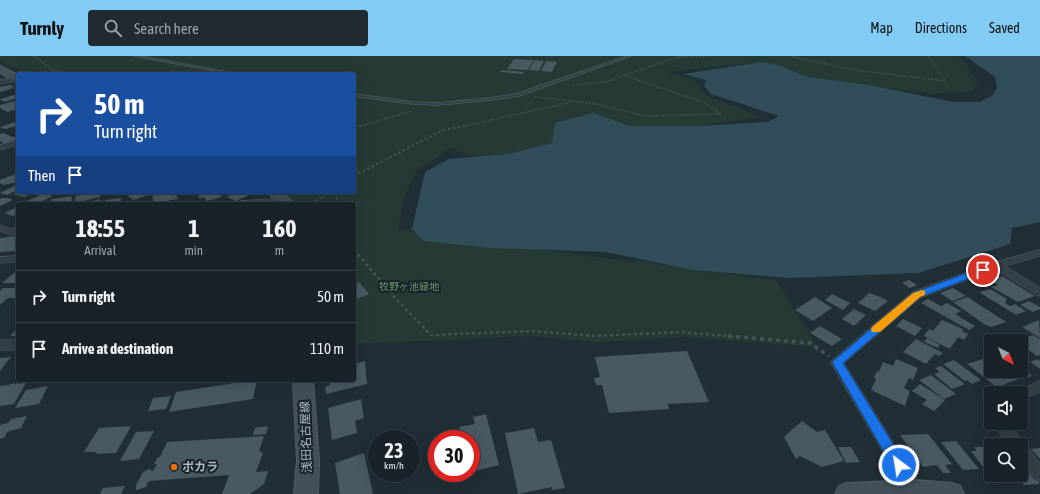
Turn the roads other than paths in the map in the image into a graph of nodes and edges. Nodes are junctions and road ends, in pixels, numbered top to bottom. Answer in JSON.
{"nodes":[{"id":1,"x":135,"y":56,"type":"edge"},
{"id":2,"x":630,"y":56,"type":"edge"},
{"id":3,"x":0,"y":69,"type":"edge"},
{"id":4,"x":226,"y":72,"type":"edge"},
{"id":5,"x":16,"y":78,"type":"edge"},
{"id":6,"x":16,"y":79,"type":"edge"},
{"id":7,"x":0,"y":82,"type":"edge"},
{"id":8,"x":356,"y":95,"type":"edge"},
{"id":9,"x":16,"y":143,"type":"edge"},
{"id":10,"x":0,"y":148,"type":"edge"},
{"id":11,"x":276,"y":194,"type":"edge"},
{"id":12,"x":287,"y":202,"type":"edge"},
{"id":13,"x":0,"y":228,"type":"edge"},
{"id":14,"x":16,"y":231,"type":"edge"},
{"id":15,"x":1040,"y":253,"type":"edge"},
{"id":16,"x":16,"y":259,"type":"edge"},
{"id":17,"x":0,"y":260,"type":"edge"},
{"id":18,"x":996,"y":265,"type":"junction"},
{"id":19,"x":1040,"y":292,"type":"edge"},
{"id":20,"x":0,"y":345,"type":"edge"},
{"id":21,"x":16,"y":345,"type":"edge"},
{"id":22,"x":303,"y":382,"type":"edge"},
{"id":23,"x":1040,"y":386,"type":"edge"},
{"id":24,"x":1028,"y":392,"type":"edge"},
{"id":25,"x":1028,"y":459,"type":"edge"},
{"id":26,"x":1040,"y":475,"type":"edge"},
{"id":27,"x":916,"y":492,"type":"edge"},
{"id":28,"x":306,"y":494,"type":"edge"},
{"id":29,"x":847,"y":494,"type":"edge"},
{"id":30,"x":952,"y":494,"type":"edge"}],
"edges":[{"from":1,"to":4,"type":"lane"},
{"from":2,"to":8,"type":"lane"},
{"from":3,"to":5,"type":"main road"},
{"from":6,"to":7,"type":"street"},
{"from":9,"to":10,"type":"street"},
{"from":11,"to":12,"type":"main road"},
{"from":13,"to":14,"type":"street"},
{"from":15,"to":18,"type":"street"},
{"from":16,"to":17,"type":"street"},
{"from":18,"to":19,"type":"street"},
{"from":18,"to":27,"type":"street"},
{"from":20,"to":21,"type":"street"},
{"from":22,"to":28,"type":"main road","name":"浅田名古屋線"},
{"from":23,"to":24,"type":"street"},
{"from":25,"to":26,"type":"street"},
{"from":27,"to":29,"type":"main road"},
{"from":27,"to":30,"type":"main road"}]}
